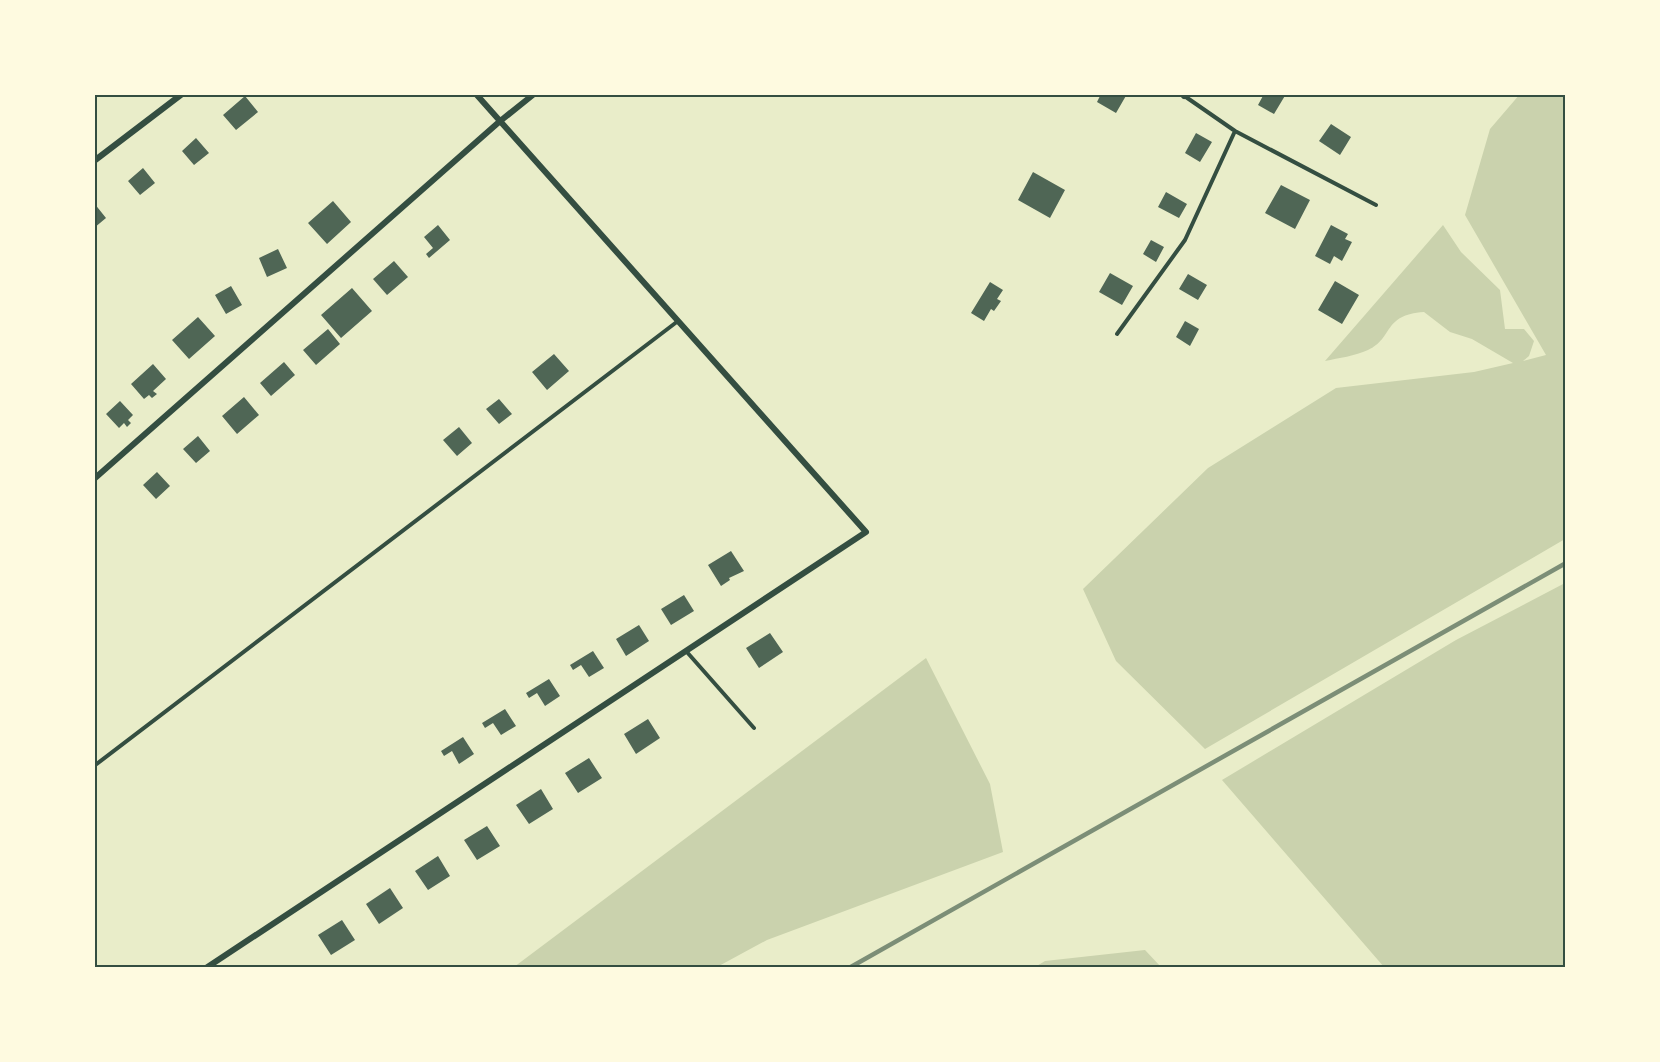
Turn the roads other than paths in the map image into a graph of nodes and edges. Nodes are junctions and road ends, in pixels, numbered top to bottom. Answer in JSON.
{"nodes":[{"id":1,"x":182,"y":94,"type":"edge"},
{"id":2,"x":476,"y":94,"type":"edge"},
{"id":3,"x":534,"y":94,"type":"edge"},
{"id":4,"x":1184,"y":95,"type":"edge"},
{"id":5,"x":499,"y":122,"type":"junction"},
{"id":6,"x":1235,"y":131,"type":"junction"},
{"id":7,"x":94,"y":161,"type":"edge"},
{"id":8,"x":1376,"y":205,"type":"dead end"},
{"id":9,"x":679,"y":321,"type":"junction"},
{"id":10,"x":1118,"y":334,"type":"dead end"},
{"id":11,"x":94,"y":479,"type":"edge"},
{"id":12,"x":686,"y":651,"type":"junction"},
{"id":13,"x":754,"y":728,"type":"dead end"},
{"id":14,"x":94,"y":766,"type":"edge"},
{"id":15,"x":206,"y":968,"type":"edge"}],
"edges":[{"from":1,"to":7,"type":"street"},
{"from":2,"to":5,"type":"street"},
{"from":3,"to":5,"type":"street"},
{"from":4,"to":6,"type":"lane"},
{"from":5,"to":9,"type":"street"},
{"from":5,"to":11,"type":"street"},
{"from":6,"to":8,"type":"lane"},
{"from":6,"to":10,"type":"lane"},
{"from":9,"to":12,"type":"street"},
{"from":9,"to":14,"type":"lane"},
{"from":12,"to":13,"type":"lane"},
{"from":12,"to":15,"type":"street"}]}
